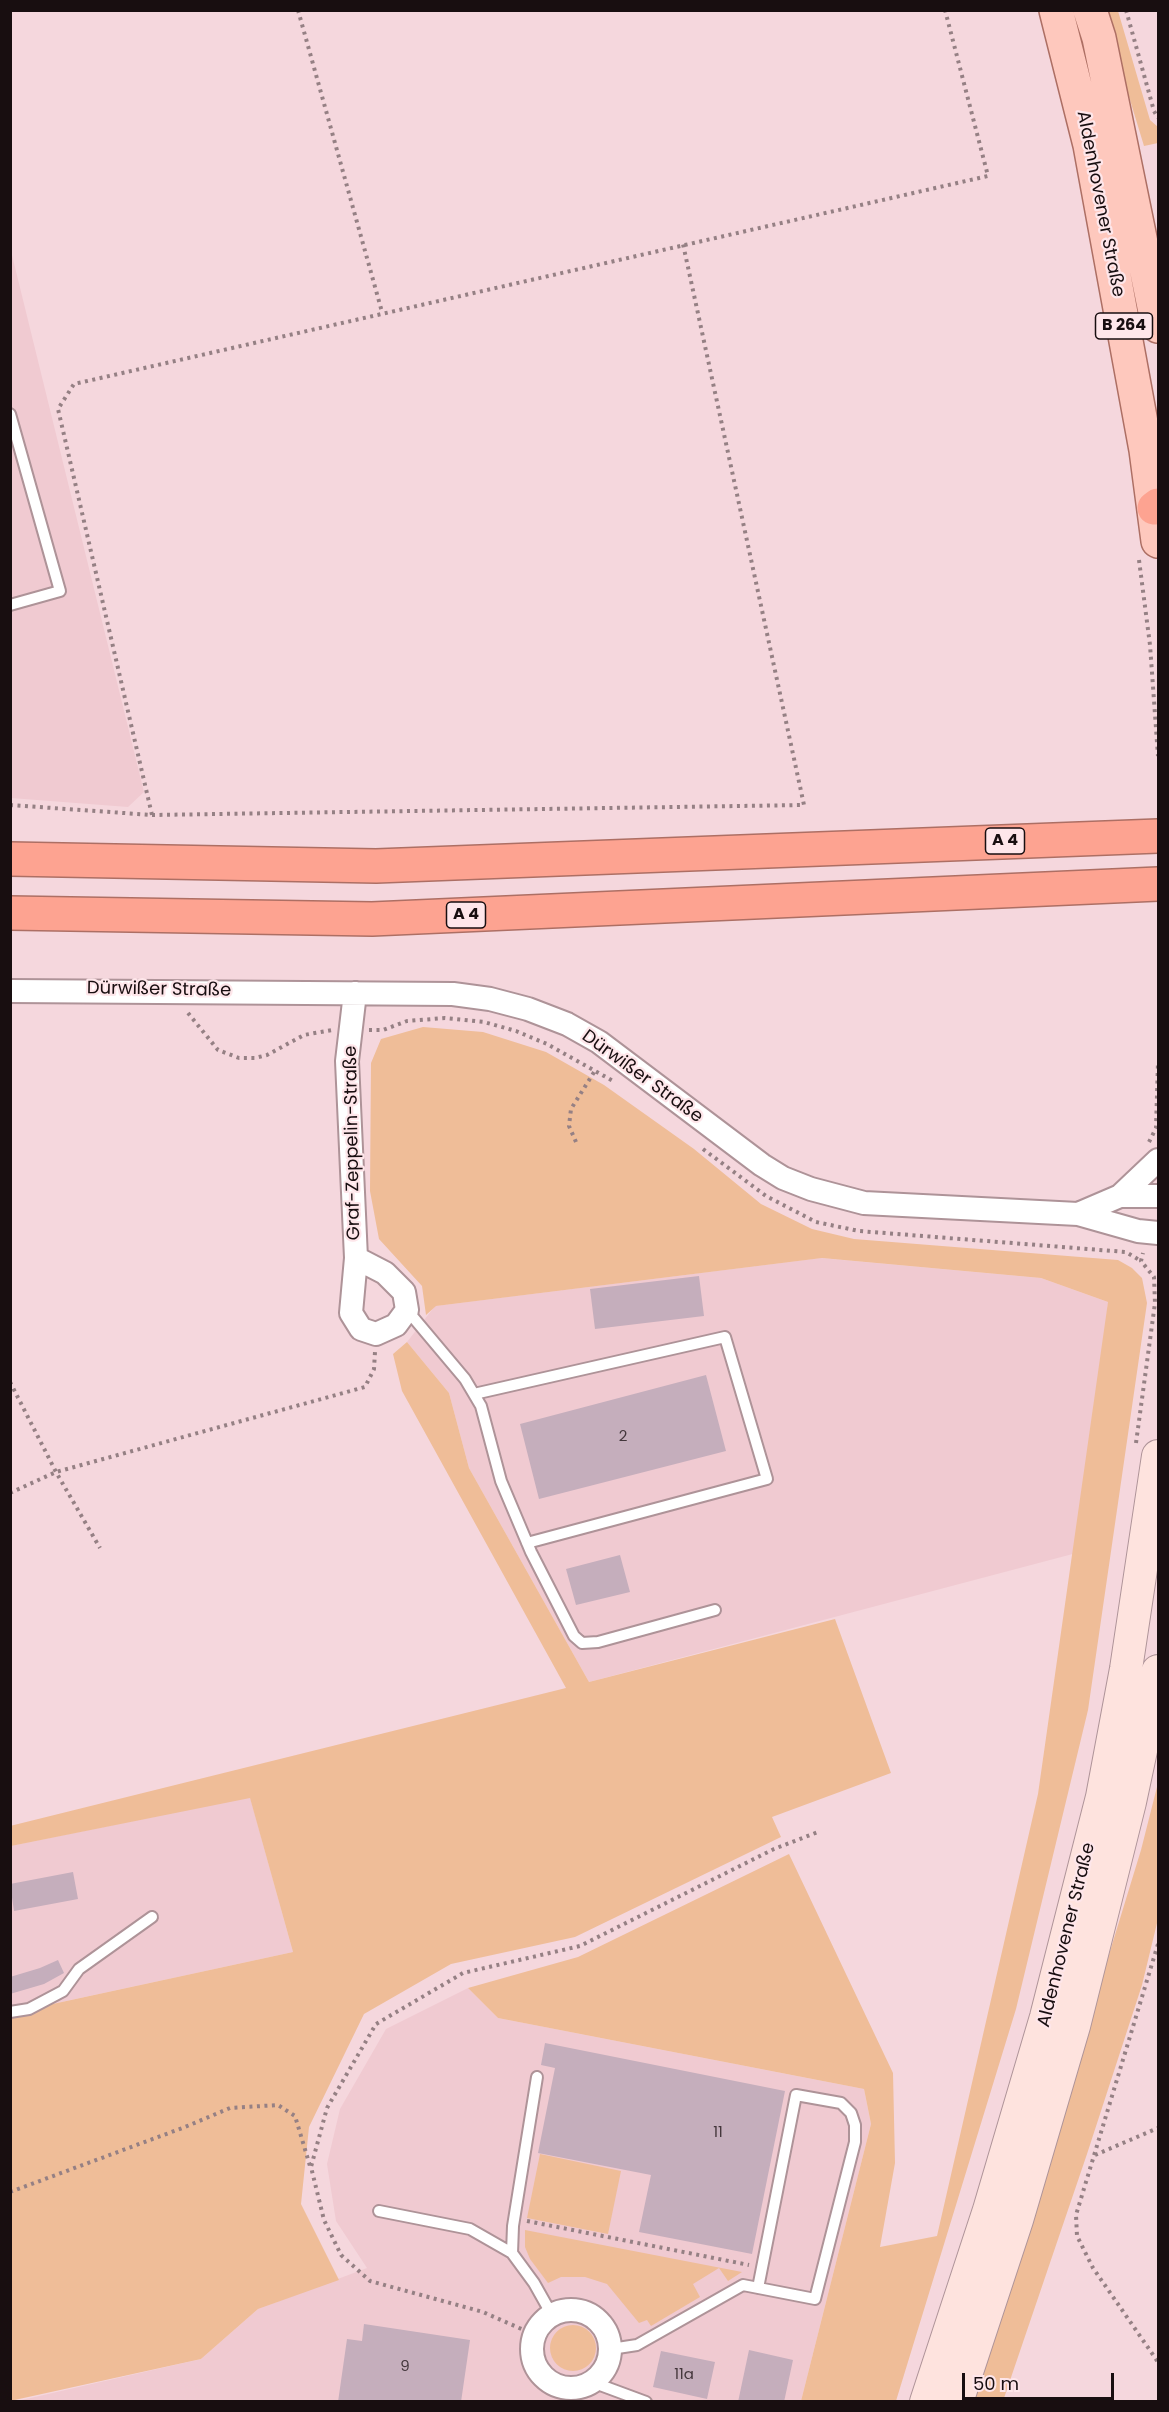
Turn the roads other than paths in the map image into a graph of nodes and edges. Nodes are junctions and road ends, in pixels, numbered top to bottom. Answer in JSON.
{"nodes":[{"id":1,"x":1056,"y":10,"type":"edge"},
{"id":2,"x":1090,"y":10,"type":"edge"},
{"id":3,"x":1158,"y":326,"type":"edge"},
{"id":4,"x":10,"y":414,"type":"edge"},
{"id":5,"x":12,"y":430,"type":"edge"},
{"id":6,"x":1157,"y":508,"type":"edge"},
{"id":7,"x":1158,"y":541,"type":"edge"},
{"id":8,"x":10,"y":605,"type":"edge"},
{"id":9,"x":1158,"y":836,"type":"edge"},
{"id":10,"x":10,"y":859,"type":"edge"},
{"id":11,"x":1158,"y":884,"type":"edge"},
{"id":12,"x":10,"y":914,"type":"edge"},
{"id":13,"x":10,"y":991,"type":"edge"},
{"id":14,"x":355,"y":993,"type":"junction"},
{"id":15,"x":1154,"y":1165,"type":"edge"},
{"id":16,"x":1120,"y":1196,"type":"junction"},
{"id":17,"x":1158,"y":1196,"type":"edge"},
{"id":18,"x":1078,"y":1214,"type":"junction"},
{"id":19,"x":1154,"y":1233,"type":"edge"},
{"id":20,"x":356,"y":1258,"type":"junction"},
{"id":21,"x":407,"y":1310,"type":"junction"},
{"id":22,"x":474,"y":1394,"type":"junction"},
{"id":23,"x":1146,"y":1456,"type":"edge"},
{"id":24,"x":527,"y":1543,"type":"junction"},
{"id":25,"x":715,"y":1610,"type":"dead end"},
{"id":26,"x":1158,"y":1671,"type":"edge"},
{"id":27,"x":152,"y":1917,"type":"dead end"},
{"id":28,"x":10,"y":2012,"type":"edge"},
{"id":29,"x":537,"y":2077,"type":"dead end"},
{"id":30,"x":380,"y":2211,"type":"dead end"},
{"id":31,"x":512,"y":2253,"type":"junction"},
{"id":32,"x":758,"y":2288,"type":"junction"},
{"id":33,"x":552,"y":2315,"type":"junction"},
{"id":34,"x":611,"y":2349,"type":"junction"},
{"id":35,"x":592,"y":2382,"type":"junction"},
{"id":36,"x":558,"y":2394,"type":"edge"},
{"id":37,"x":646,"y":2402,"type":"edge"},
{"id":38,"x":926,"y":2402,"type":"edge"},
{"id":39,"x":957,"y":2402,"type":"edge"}],
"edges":[{"from":1,"to":6,"type":"main road","name":"Aldenhovener Straße","number":"B 264"},
{"from":2,"to":3,"type":"main road","name":"Aldenhovener Straße","number":"B 264"},
{"from":4,"to":5,"type":"lane"},
{"from":5,"to":8,"type":"lane"},
{"from":6,"to":7,"type":"main road","name":"Aldenhovener Straße","number":"B 264"},
{"from":9,"to":10,"type":"highway","number":"A 4"},
{"from":11,"to":12,"type":"highway","number":"A 4"},
{"from":13,"to":14,"type":"street","name":"Dürwißer Straße"},
{"from":14,"to":18,"type":"street","name":"Dürwißer Straße"},
{"from":14,"to":20,"type":"street","name":"Graf-Zeppelin-Straße"},
{"from":15,"to":16,"type":"street","name":"Dürwißer Straße"},
{"from":16,"to":17,"type":"street","name":"Dürwißer Straße"},
{"from":16,"to":18,"type":"street","name":"Dürwißer Straße"},
{"from":18,"to":19,"type":"street","name":"Dürwißer Straße"},
{"from":20,"to":21,"type":"street","name":"Graf-Zeppelin-Straße"},
{"from":20,"to":21,"type":"street","name":"Graf-Zeppelin-Straße"},
{"from":21,"to":22,"type":"lane"},
{"from":22,"to":24,"type":"lane"},
{"from":22,"to":24,"type":"lane"},
{"from":23,"to":38,"type":"main road","name":"Aldenhovener Straße"},
{"from":24,"to":25,"type":"lane"},
{"from":26,"to":39,"type":"main road","name":"Aldenhovener Straße"},
{"from":27,"to":28,"type":"lane"},
{"from":29,"to":31,"type":"lane"},
{"from":30,"to":31,"type":"lane"},
{"from":31,"to":33,"type":"lane"},
{"from":32,"to":32,"type":"lane"},
{"from":32,"to":34,"type":"lane"},
{"from":33,"to":34,"type":"street"},
{"from":33,"to":36,"type":"street"},
{"from":34,"to":35,"type":"street"},
{"from":35,"to":36,"type":"street"},
{"from":35,"to":37,"type":"lane"}]}
